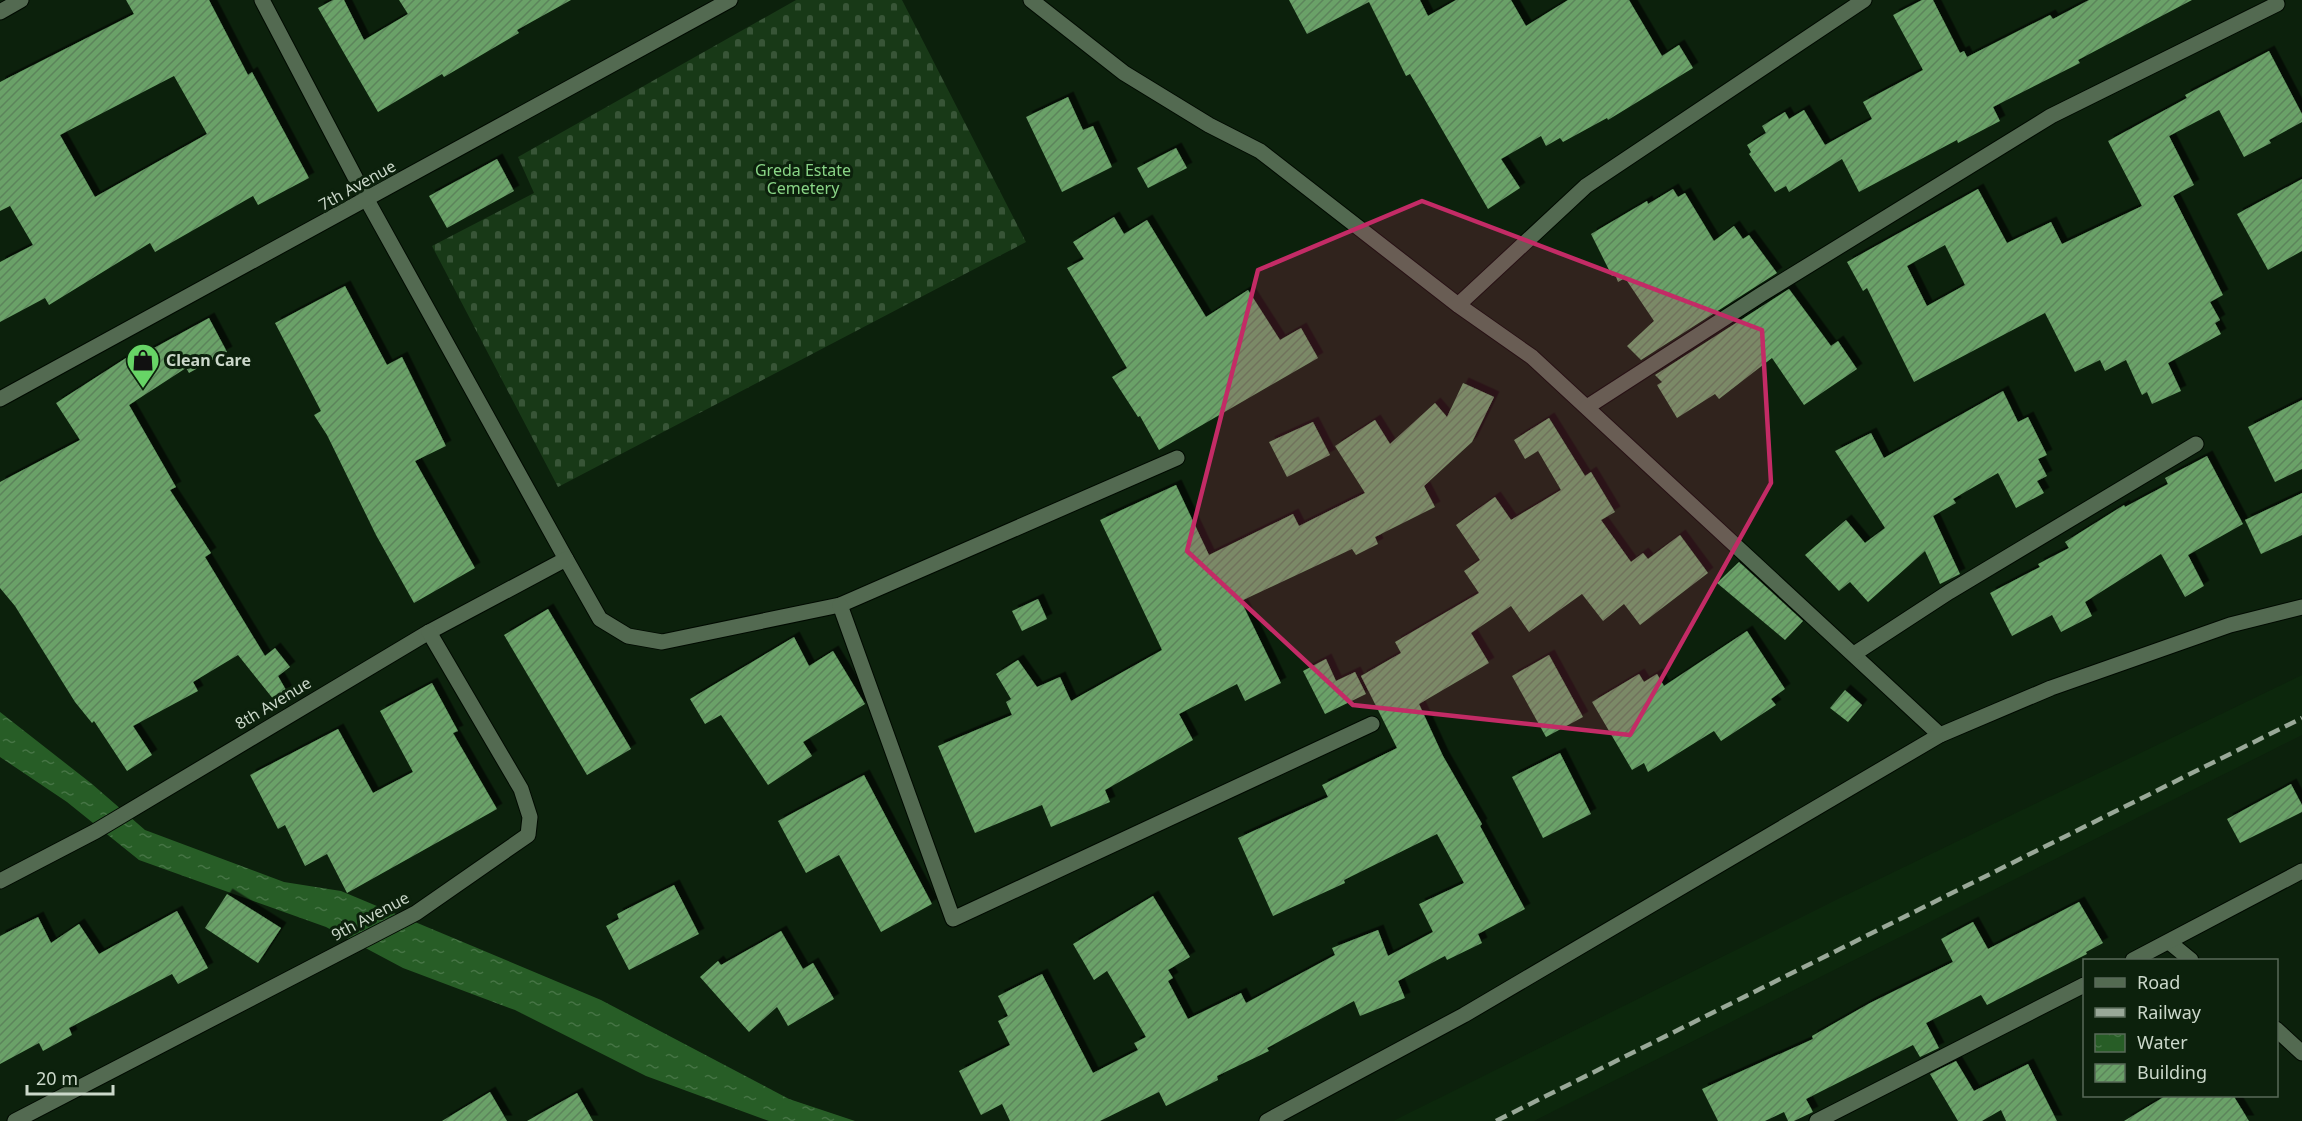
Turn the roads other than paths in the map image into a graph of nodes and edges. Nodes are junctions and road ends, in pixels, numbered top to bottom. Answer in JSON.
{"nodes":[{"id":1,"x":21,"y":0,"type":"edge"},
{"id":2,"x":262,"y":0,"type":"edge"},
{"id":3,"x":730,"y":0,"type":"edge"},
{"id":4,"x":1031,"y":0,"type":"edge"},
{"id":5,"x":1864,"y":0,"type":"edge"},
{"id":6,"x":2277,"y":4,"type":"dead end"},
{"id":7,"x":0,"y":11,"type":"edge"},
{"id":8,"x":367,"y":200,"type":"junction"},
{"id":9,"x":1458,"y":305,"type":"junction"},
{"id":10,"x":0,"y":399,"type":"edge"},
{"id":11,"x":1587,"y":407,"type":"junction"},
{"id":12,"x":2196,"y":444,"type":"dead end"},
{"id":13,"x":1178,"y":458,"type":"dead end"},
{"id":14,"x":566,"y":559,"type":"junction"},
{"id":15,"x":840,"y":605,"type":"junction"},
{"id":16,"x":2302,"y":607,"type":"edge"},
{"id":17,"x":429,"y":632,"type":"junction"},
{"id":18,"x":1854,"y":654,"type":"junction"},
{"id":19,"x":1372,"y":724,"type":"dead end"},
{"id":20,"x":1940,"y":735,"type":"junction"},
{"id":21,"x":2302,"y":872,"type":"edge"},
{"id":22,"x":0,"y":880,"type":"edge"},
{"id":23,"x":2169,"y":942,"type":"junction"},
{"id":24,"x":2135,"y":959,"type":"edge"},
{"id":25,"x":2190,"y":959,"type":"edge"},
{"id":26,"x":2083,"y":986,"type":"edge"},
{"id":27,"x":2278,"y":1030,"type":"edge"},
{"id":28,"x":2302,"y":1053,"type":"edge"},
{"id":29,"x":15,"y":1121,"type":"edge"},
{"id":30,"x":1267,"y":1121,"type":"edge"},
{"id":31,"x":1817,"y":1121,"type":"edge"}],
"edges":[{"from":1,"to":7,"type":"street"},
{"from":2,"to":8,"type":"street"},
{"from":3,"to":8,"type":"street","name":"7th Avenue"},
{"from":4,"to":9,"type":"street"},
{"from":5,"to":9,"type":"street"},
{"from":6,"to":11,"type":"street"},
{"from":8,"to":10,"type":"street","name":"7th Avenue"},
{"from":8,"to":14,"type":"street"},
{"from":9,"to":11,"type":"street"},
{"from":11,"to":18,"type":"street"},
{"from":12,"to":18,"type":"street"},
{"from":13,"to":15,"type":"street"},
{"from":14,"to":15,"type":"street"},
{"from":14,"to":17,"type":"street","name":"8th Avenue"},
{"from":15,"to":19,"type":"street"},
{"from":16,"to":20,"type":"street"},
{"from":17,"to":22,"type":"street","name":"8th Avenue"},
{"from":17,"to":29,"type":"street","name":"9th Avenue"},
{"from":18,"to":20,"type":"street"},
{"from":20,"to":30,"type":"street"},
{"from":21,"to":23,"type":"street"},
{"from":23,"to":24,"type":"street"},
{"from":23,"to":25,"type":"street"},
{"from":26,"to":31,"type":"street"},
{"from":27,"to":28,"type":"street"}]}
